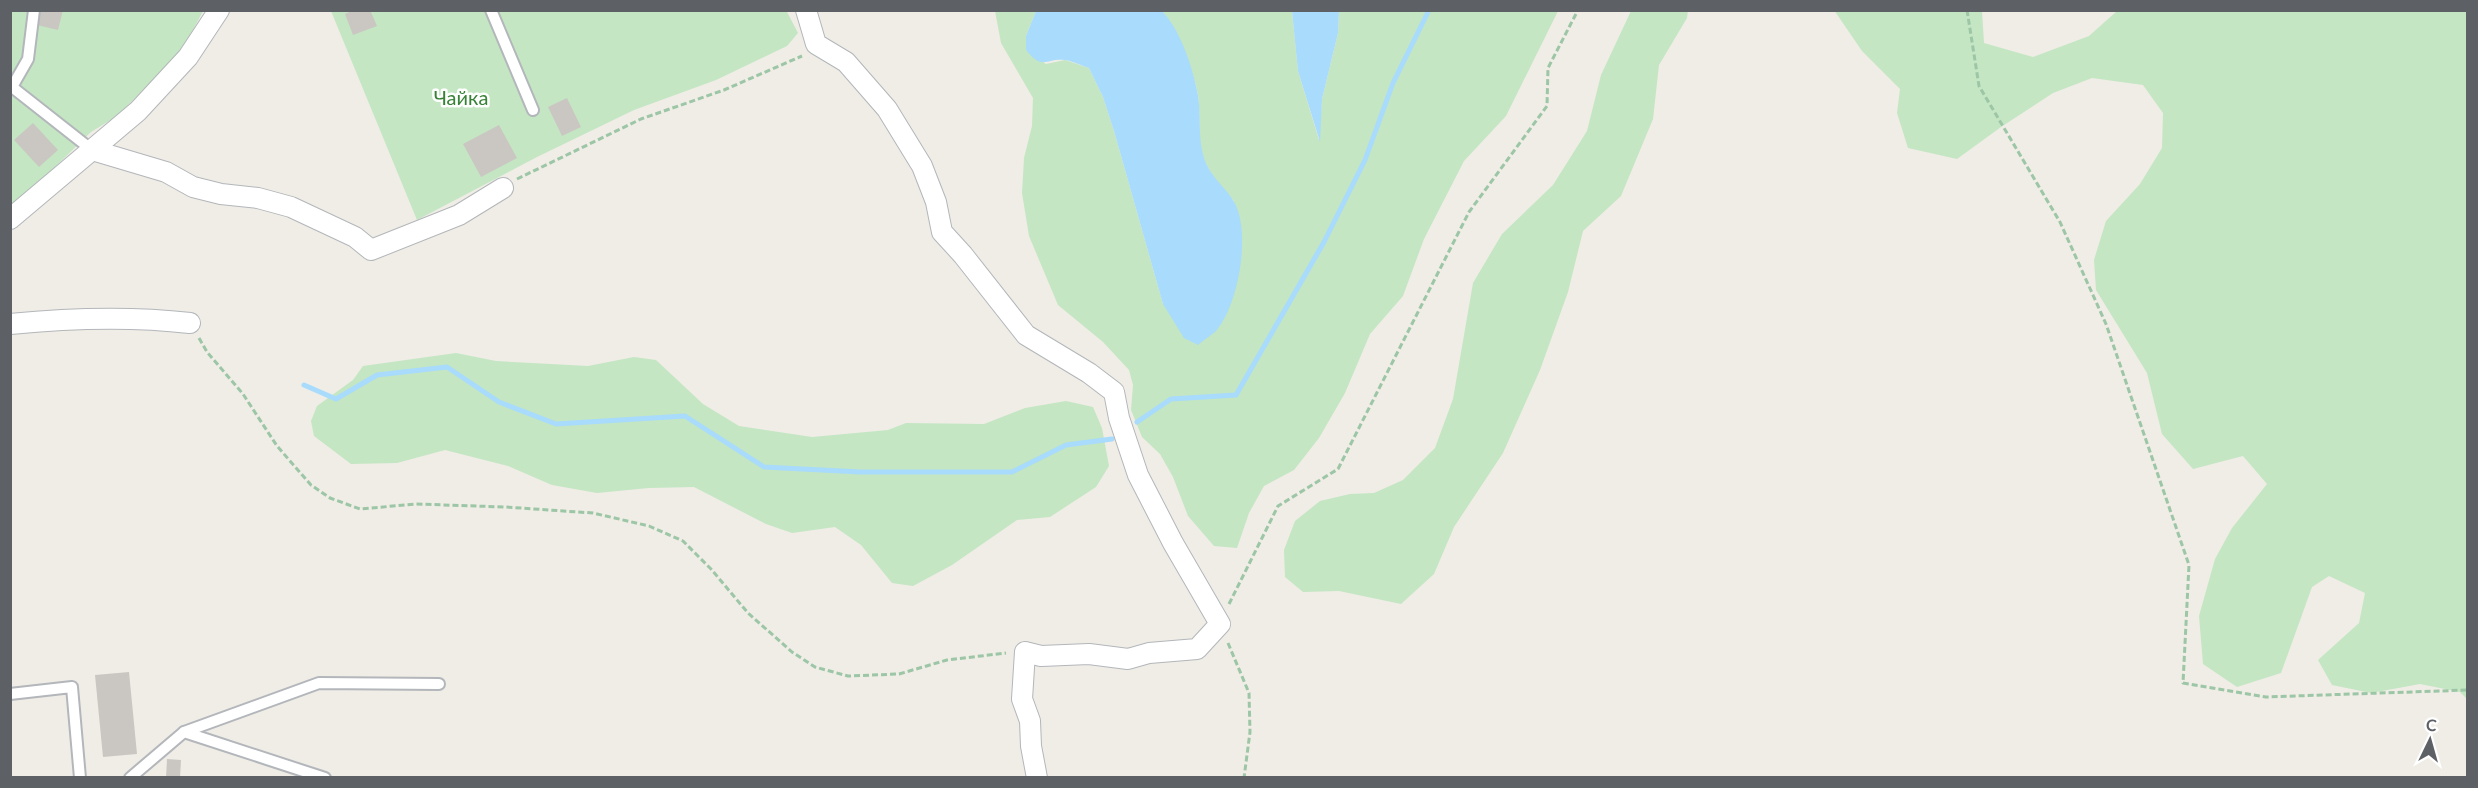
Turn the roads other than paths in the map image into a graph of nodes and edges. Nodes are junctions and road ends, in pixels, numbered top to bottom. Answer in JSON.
{"nodes":[{"id":1,"x":34,"y":10,"type":"edge"},
{"id":2,"x":219,"y":10,"type":"edge"},
{"id":3,"x":491,"y":10,"type":"edge"},
{"id":4,"x":806,"y":10,"type":"edge"},
{"id":5,"x":533,"y":110,"type":"dead end"},
{"id":6,"x":92,"y":150,"type":"junction"},
{"id":7,"x":503,"y":188,"type":"road end"},
{"id":8,"x":10,"y":219,"type":"edge"},
{"id":9,"x":190,"y":323,"type":"road end"},
{"id":10,"x":10,"y":324,"type":"edge"},
{"id":11,"x":439,"y":684,"type":"dead end"},
{"id":12,"x":10,"y":694,"type":"edge"},
{"id":13,"x":184,"y":732,"type":"junction"},
{"id":14,"x":80,"y":777,"type":"edge"},
{"id":15,"x":130,"y":777,"type":"edge"},
{"id":16,"x":325,"y":777,"type":"edge"},
{"id":17,"x":1037,"y":777,"type":"edge"}],
"edges":[{"from":1,"to":6,"type":"lane"},
{"from":2,"to":6,"type":"street"},
{"from":3,"to":5,"type":"lane"},
{"from":4,"to":17,"type":"street"},
{"from":6,"to":7,"type":"street"},
{"from":6,"to":8,"type":"street"},
{"from":9,"to":10,"type":"street"},
{"from":11,"to":13,"type":"lane"},
{"from":12,"to":14,"type":"lane"},
{"from":13,"to":15,"type":"lane"},
{"from":13,"to":16,"type":"lane"}]}
